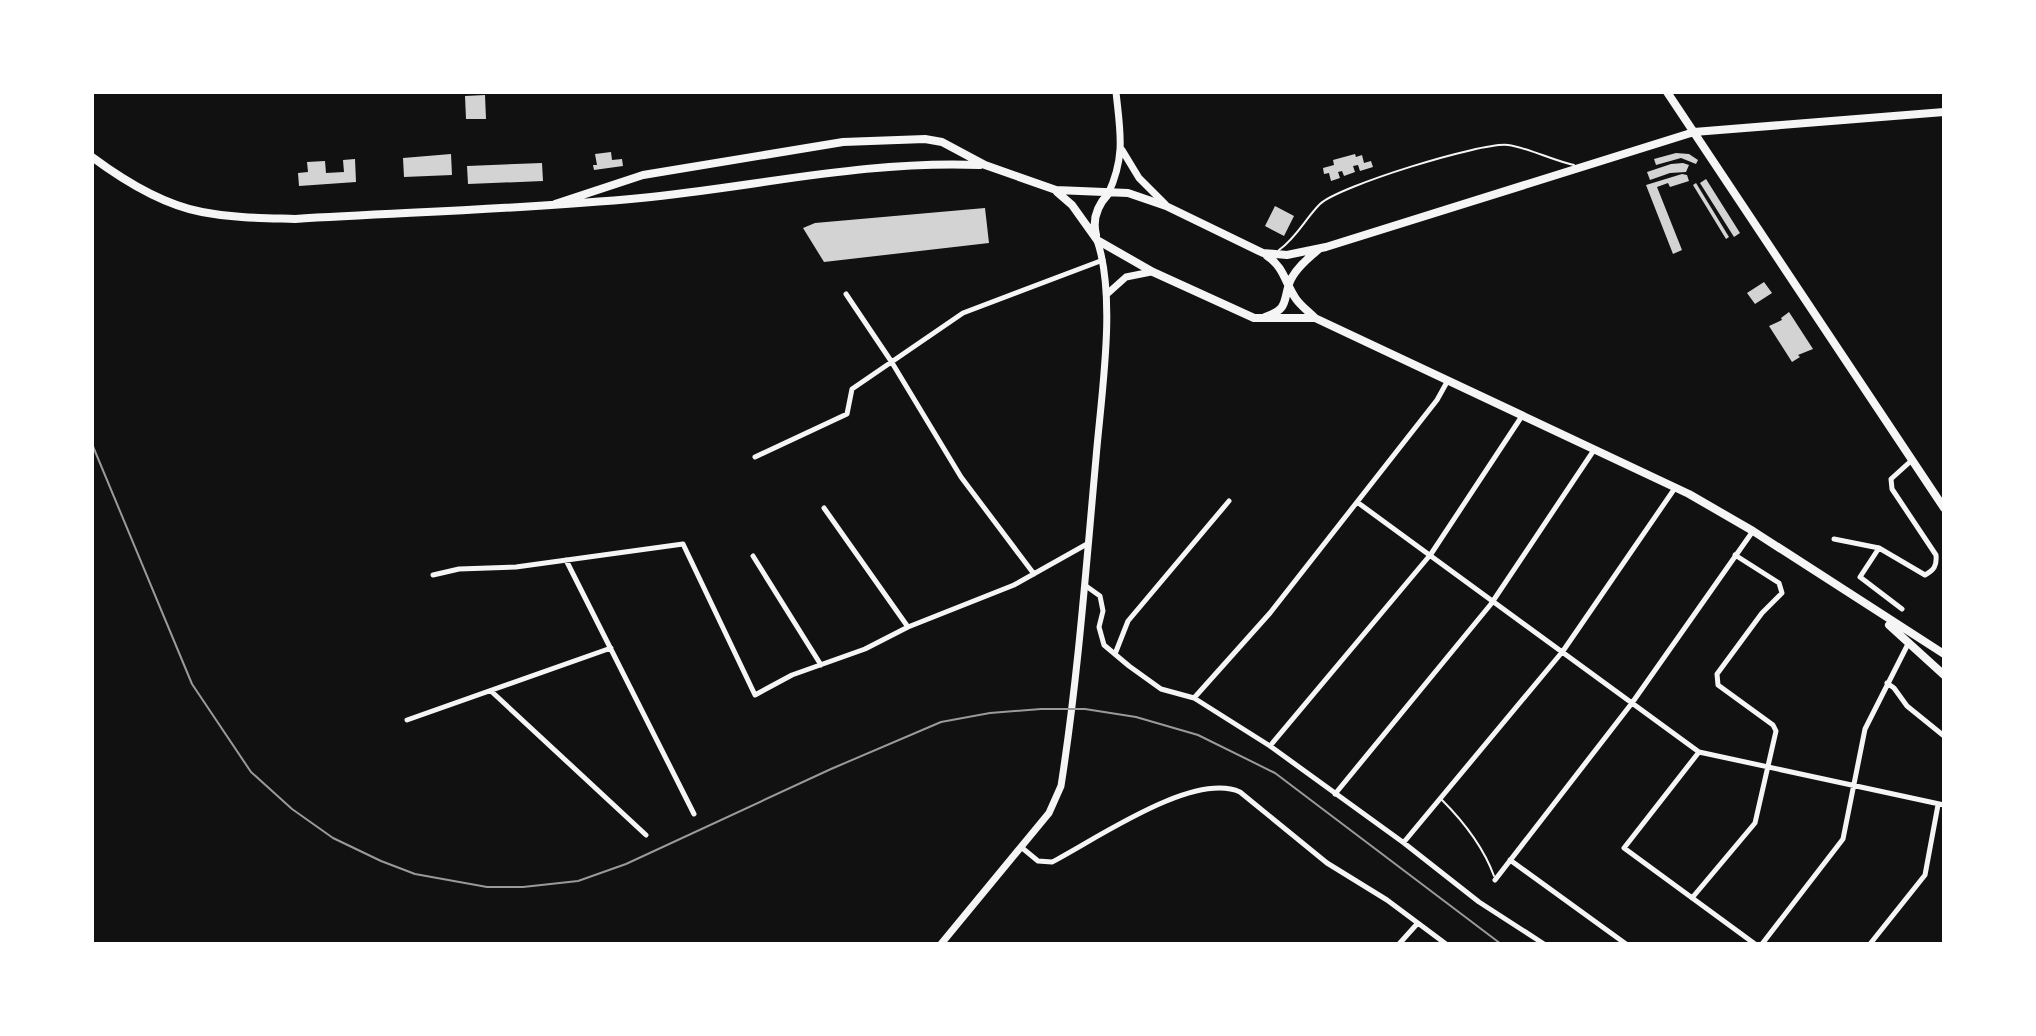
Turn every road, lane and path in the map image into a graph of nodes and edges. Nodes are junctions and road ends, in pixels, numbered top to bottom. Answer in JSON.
{"nodes":[{"id":1,"x":1116,"y":92,"type":"edge"},
{"id":2,"x":1667,"y":92,"type":"edge"},
{"id":3,"x":1944,"y":112,"type":"edge"},
{"id":4,"x":1694,"y":132,"type":"junction"},
{"id":5,"x":1122,"y":150,"type":"junction"},
{"id":6,"x":92,"y":157,"type":"edge"},
{"id":7,"x":985,"y":165,"type":"junction"},
{"id":8,"x":1579,"y":167,"type":"junction"},
{"id":9,"x":1056,"y":190,"type":"junction"},
{"id":10,"x":1108,"y":194,"type":"junction"},
{"id":11,"x":555,"y":204,"type":"junction"},
{"id":12,"x":1166,"y":206,"type":"junction"},
{"id":13,"x":1097,"y":240,"type":"junction"},
{"id":14,"x":1318,"y":249,"type":"junction"},
{"id":15,"x":1268,"y":254,"type":"junction"},
{"id":16,"x":1104,"y":260,"type":"junction"},
{"id":17,"x":1153,"y":272,"type":"junction"},
{"id":18,"x":1288,"y":285,"type":"junction"},
{"id":19,"x":846,"y":294,"type":"dead end"},
{"id":20,"x":1106,"y":296,"type":"junction"},
{"id":21,"x":1315,"y":318,"type":"junction"},
{"id":22,"x":1261,"y":319,"type":"junction"},
{"id":23,"x":891,"y":361,"type":"junction"},
{"id":24,"x":1447,"y":382,"type":"junction"},
{"id":25,"x":1522,"y":416,"type":"junction"},
{"id":26,"x":1595,"y":449,"type":"junction"},
{"id":27,"x":755,"y":457,"type":"dead end"},
{"id":28,"x":1912,"y":460,"type":"junction"},
{"id":29,"x":1675,"y":488,"type":"junction"},
{"id":30,"x":1229,"y":501,"type":"dead end"},
{"id":31,"x":1357,"y":502,"type":"junction"},
{"id":32,"x":824,"y":508,"type":"dead end"},
{"id":33,"x":1944,"y":508,"type":"edge"},
{"id":34,"x":1753,"y":531,"type":"junction"},
{"id":35,"x":1834,"y":539,"type":"dead end"},
{"id":36,"x":1088,"y":544,"type":"junction"},
{"id":37,"x":1879,"y":548,"type":"junction"},
{"id":38,"x":1431,"y":554,"type":"junction"},
{"id":39,"x":1735,"y":555,"type":"junction"},
{"id":40,"x":753,"y":556,"type":"dead end"},
{"id":41,"x":566,"y":560,"type":"junction"},
{"id":42,"x":1034,"y":574,"type":"junction"},
{"id":43,"x":433,"y":575,"type":"dead end"},
{"id":44,"x":1086,"y":586,"type":"junction"},
{"id":45,"x":1494,"y":600,"type":"junction"},
{"id":46,"x":1870,"y":608,"type":"junction"},
{"id":47,"x":1902,"y":609,"type":"dead end"},
{"id":48,"x":908,"y":627,"type":"junction"},
{"id":49,"x":1909,"y":642,"type":"junction"},
{"id":50,"x":611,"y":648,"type":"junction"},
{"id":51,"x":1563,"y":651,"type":"junction"},
{"id":52,"x":1115,"y":654,"type":"junction"},
{"id":53,"x":1944,"y":654,"type":"edge"},
{"id":54,"x":821,"y":665,"type":"junction"},
{"id":55,"x":1944,"y":675,"type":"edge"},
{"id":56,"x":1887,"y":683,"type":"junction"},
{"id":57,"x":491,"y":691,"type":"junction"},
{"id":58,"x":1194,"y":698,"type":"junction"},
{"id":59,"x":1632,"y":703,"type":"junction"},
{"id":60,"x":407,"y":720,"type":"dead end"},
{"id":61,"x":1944,"y":736,"type":"edge"},
{"id":62,"x":1270,"y":746,"type":"junction"},
{"id":63,"x":1699,"y":752,"type":"junction"},
{"id":64,"x":1768,"y":766,"type":"junction"},
{"id":65,"x":1855,"y":784,"type":"junction"},
{"id":66,"x":1335,"y":794,"type":"junction"},
{"id":67,"x":1441,"y":799,"type":"junction"},
{"id":68,"x":1941,"y":805,"type":"edge"},
{"id":69,"x":694,"y":814,"type":"dead end"},
{"id":70,"x":646,"y":835,"type":"dead end"},
{"id":71,"x":1404,"y":843,"type":"junction"},
{"id":72,"x":1021,"y":847,"type":"junction"},
{"id":73,"x":1510,"y":860,"type":"junction"},
{"id":74,"x":1495,"y":880,"type":"joint"},
{"id":75,"x":1692,"y":898,"type":"junction"},
{"id":76,"x":1417,"y":924,"type":"junction"},
{"id":77,"x":941,"y":944,"type":"edge"},
{"id":78,"x":1399,"y":944,"type":"edge"},
{"id":79,"x":1446,"y":944,"type":"edge"},
{"id":80,"x":1544,"y":944,"type":"edge"},
{"id":81,"x":1626,"y":944,"type":"edge"},
{"id":82,"x":1755,"y":944,"type":"edge"},
{"id":83,"x":1762,"y":944,"type":"edge"},
{"id":84,"x":1870,"y":944,"type":"edge"}],
"edges":[{"from":1,"to":5,"type":"main road"},
{"from":2,"to":4,"type":"main road"},
{"from":3,"to":4,"type":"main road"},
{"from":4,"to":8,"type":"main road"},
{"from":4,"to":28,"type":"main road"},
{"from":5,"to":10,"type":"main road"},
{"from":5,"to":12,"type":"main road"},
{"from":6,"to":11,"type":"main road"},
{"from":7,"to":9,"type":"main road"},
{"from":7,"to":11,"type":"main road"},
{"from":7,"to":11,"type":"main road"},
{"from":8,"to":14,"type":"main road"},
{"from":8,"to":15,"type":"lane"},
{"from":9,"to":10,"type":"main road"},
{"from":9,"to":13,"type":"main road"},
{"from":10,"to":12,"type":"main road"},
{"from":10,"to":13,"type":"main road"},
{"from":12,"to":15,"type":"main road"},
{"from":13,"to":16,"type":"main road"},
{"from":13,"to":17,"type":"main road"},
{"from":14,"to":15,"type":"main road"},
{"from":14,"to":18,"type":"main road"},
{"from":15,"to":18,"type":"main road"},
{"from":16,"to":20,"type":"main road"},
{"from":16,"to":23,"type":"street"},
{"from":17,"to":20,"type":"main road"},
{"from":17,"to":22,"type":"main road"},
{"from":18,"to":21,"type":"main road"},
{"from":18,"to":22,"type":"main road"},
{"from":19,"to":23,"type":"street"},
{"from":20,"to":36,"type":"main road"},
{"from":21,"to":22,"type":"main road"},
{"from":21,"to":24,"type":"main road"},
{"from":23,"to":27,"type":"street"},
{"from":23,"to":42,"type":"street"},
{"from":24,"to":25,"type":"main road"},
{"from":24,"to":31,"type":"street"},
{"from":25,"to":26,"type":"main road"},
{"from":25,"to":38,"type":"street"},
{"from":26,"to":29,"type":"main road"},
{"from":26,"to":45,"type":"street"},
{"from":28,"to":33,"type":"main road"},
{"from":28,"to":37,"type":"street"},
{"from":29,"to":34,"type":"main road"},
{"from":29,"to":51,"type":"street"},
{"from":30,"to":52,"type":"street"},
{"from":31,"to":38,"type":"street"},
{"from":31,"to":58,"type":"street"},
{"from":32,"to":48,"type":"street"},
{"from":34,"to":39,"type":"street"},
{"from":34,"to":46,"type":"main road"},
{"from":35,"to":37,"type":"street"},
{"from":36,"to":42,"type":"street"},
{"from":36,"to":44,"type":"main road"},
{"from":37,"to":47,"type":"street"},
{"from":38,"to":45,"type":"street"},
{"from":38,"to":62,"type":"street"},
{"from":39,"to":59,"type":"street"},
{"from":39,"to":64,"type":"street"},
{"from":40,"to":54,"type":"street"},
{"from":41,"to":43,"type":"street"},
{"from":41,"to":50,"type":"street"},
{"from":41,"to":54,"type":"street"},
{"from":42,"to":48,"type":"street"},
{"from":44,"to":52,"type":"street"},
{"from":44,"to":72,"type":"main road"},
{"from":45,"to":51,"type":"street"},
{"from":45,"to":66,"type":"street"},
{"from":46,"to":49,"type":"main road"},
{"from":46,"to":53,"type":"main road"},
{"from":48,"to":54,"type":"street"},
{"from":49,"to":55,"type":"main road"},
{"from":49,"to":56,"type":"street"},
{"from":50,"to":57,"type":"street"},
{"from":50,"to":69,"type":"street"},
{"from":51,"to":59,"type":"street"},
{"from":51,"to":67,"type":"street"},
{"from":52,"to":58,"type":"street"},
{"from":56,"to":61,"type":"street"},
{"from":56,"to":65,"type":"street"},
{"from":57,"to":60,"type":"street"},
{"from":57,"to":70,"type":"street"},
{"from":58,"to":62,"type":"street"},
{"from":59,"to":63,"type":"street"},
{"from":59,"to":73,"type":"street"},
{"from":62,"to":66,"type":"street"},
{"from":63,"to":64,"type":"street"},
{"from":63,"to":75,"type":"street"},
{"from":64,"to":65,"type":"street"},
{"from":64,"to":75,"type":"street"},
{"from":65,"to":68,"type":"street"},
{"from":65,"to":83,"type":"street"},
{"from":66,"to":71,"type":"street"},
{"from":67,"to":71,"type":"street"},
{"from":67,"to":74,"type":"lane"},
{"from":68,"to":84,"type":"street"},
{"from":71,"to":80,"type":"street"},
{"from":72,"to":76,"type":"street"},
{"from":72,"to":77,"type":"main road"},
{"from":73,"to":74,"type":"street"},
{"from":73,"to":81,"type":"street"},
{"from":75,"to":82,"type":"street"},
{"from":76,"to":78,"type":"street"},
{"from":76,"to":79,"type":"street"}]}
